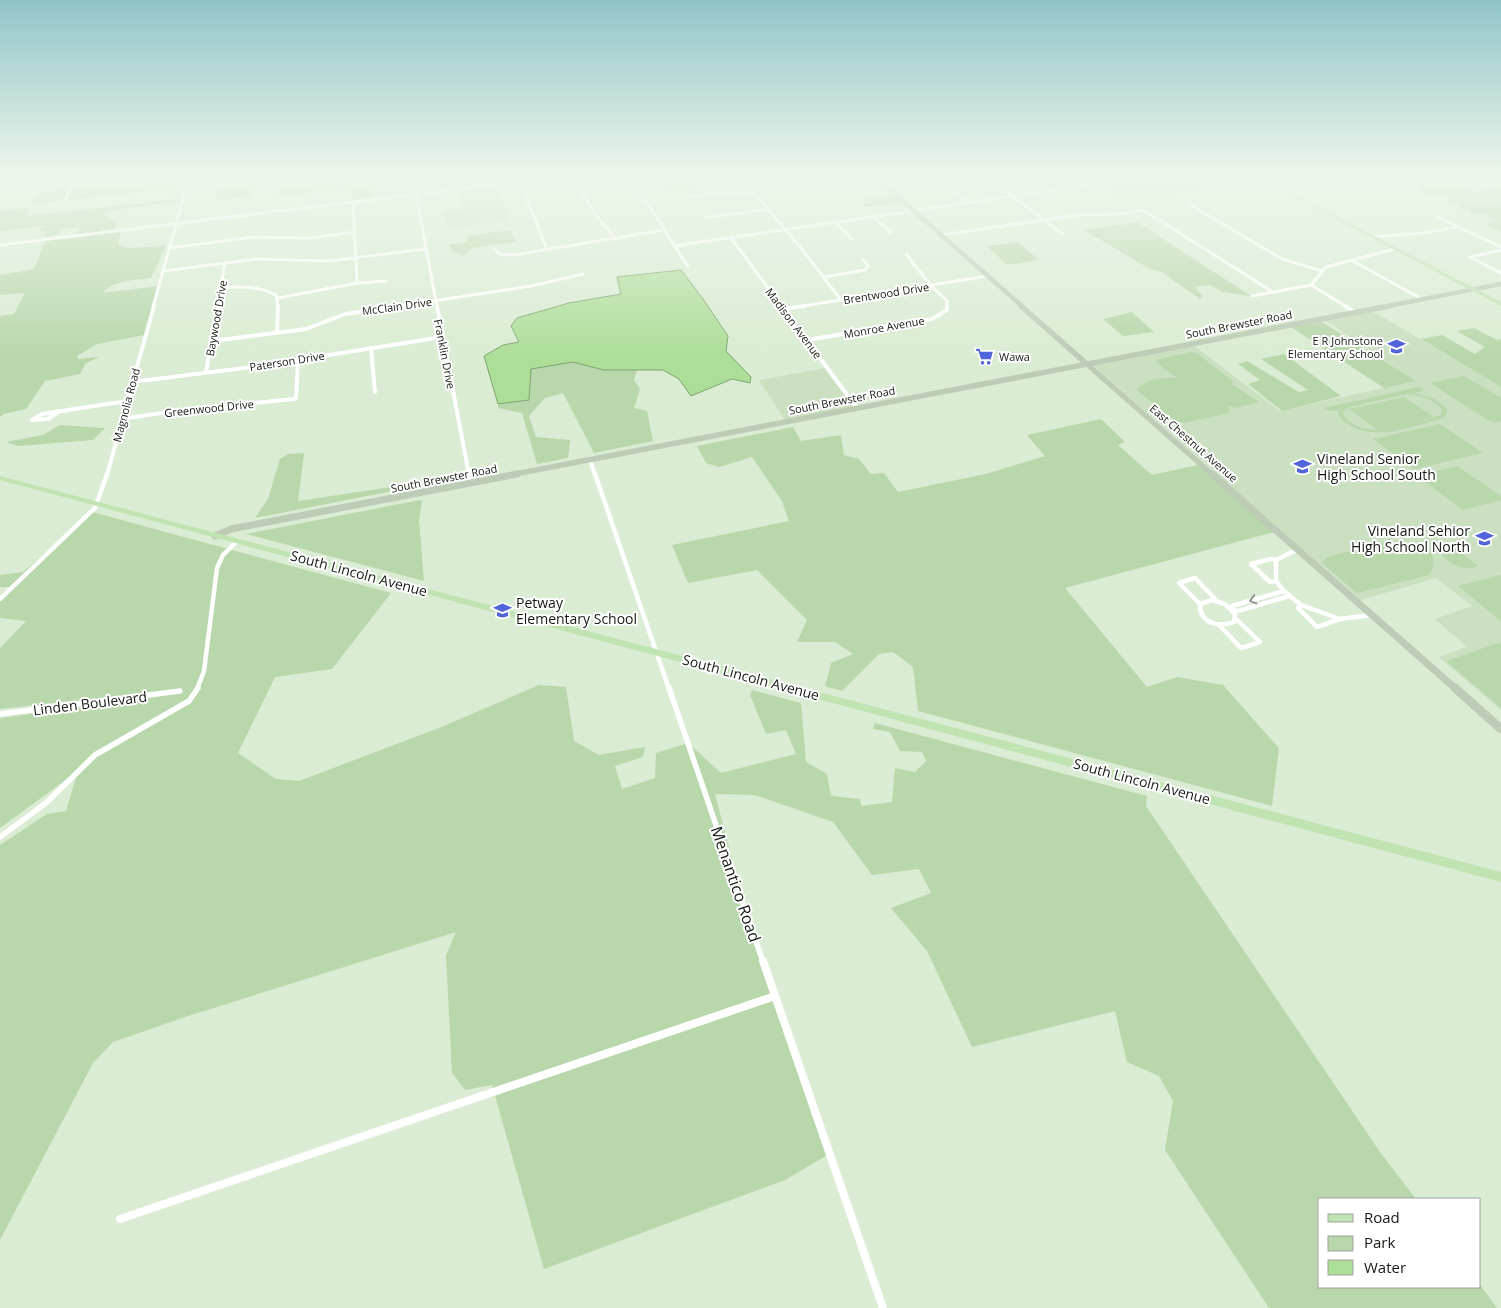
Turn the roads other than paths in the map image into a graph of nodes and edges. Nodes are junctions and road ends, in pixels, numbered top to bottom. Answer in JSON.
{"nodes":[{"id":1,"x":80,"y":235,"type":"edge"},
{"id":2,"x":173,"y":235,"type":"edge"},
{"id":3,"x":332,"y":235,"type":"edge"},
{"id":4,"x":355,"y":235,"type":"edge"},
{"id":5,"x":423,"y":235,"type":"edge"},
{"id":6,"x":541,"y":235,"type":"edge"},
{"id":7,"x":628,"y":235,"type":"edge"},
{"id":8,"x":667,"y":235,"type":"edge"},
{"id":9,"x":751,"y":235,"type":"edge"},
{"id":10,"x":790,"y":235,"type":"edge"},
{"id":11,"x":848,"y":235,"type":"edge"},
{"id":12,"x":942,"y":235,"type":"edge"},
{"id":13,"x":1183,"y":235,"type":"edge"},
{"id":14,"x":1241,"y":235,"type":"edge"},
{"id":15,"x":1368,"y":235,"type":"edge"},
{"id":16,"x":1397,"y":235,"type":"edge"},
{"id":17,"x":1476,"y":235,"type":"edge"},
{"id":18,"x":614,"y":237,"type":"joint"},
{"id":19,"x":1372,"y":237,"type":"junction"},
{"id":20,"x":731,"y":238,"type":"junction"},
{"id":21,"x":852,"y":239,"type":"dead end"},
{"id":22,"x":0,"y":245,"type":"edge"},
{"id":23,"x":674,"y":246,"type":"junction"},
{"id":24,"x":169,"y":248,"type":"junction"},
{"id":25,"x":1501,"y":248,"type":"edge"},
{"id":26,"x":426,"y":249,"type":"junction"},
{"id":27,"x":1395,"y":249,"type":"junction"},
{"id":28,"x":494,"y":250,"type":"dead end"},
{"id":29,"x":547,"y":250,"type":"junction"},
{"id":30,"x":906,"y":254,"type":"dead end"},
{"id":31,"x":356,"y":258,"type":"junction"},
{"id":32,"x":863,"y":260,"type":"dead end"},
{"id":33,"x":1353,"y":261,"type":"junction"},
{"id":34,"x":225,"y":263,"type":"junction"},
{"id":35,"x":687,"y":266,"type":"dead end"},
{"id":36,"x":163,"y":271,"type":"junction"},
{"id":37,"x":1322,"y":271,"type":"junction"},
{"id":38,"x":1501,"y":273,"type":"edge"},
{"id":39,"x":583,"y":274,"type":"dead end"},
{"id":40,"x":988,"y":276,"type":"junction"},
{"id":41,"x":824,"y":277,"type":"junction"},
{"id":42,"x":386,"y":281,"type":"dead end"},
{"id":43,"x":358,"y":283,"type":"junction"},
{"id":44,"x":1501,"y":284,"type":"edge"},
{"id":45,"x":931,"y":285,"type":"junction"},
{"id":46,"x":1311,"y":285,"type":"junction"},
{"id":47,"x":221,"y":288,"type":"junction"},
{"id":48,"x":1473,"y":290,"type":"junction"},
{"id":49,"x":1273,"y":292,"type":"junction"},
{"id":50,"x":1252,"y":296,"type":"dead end"},
{"id":51,"x":278,"y":298,"type":"junction"},
{"id":52,"x":1422,"y":299,"type":"junction"},
{"id":53,"x":435,"y":300,"type":"junction"},
{"id":54,"x":841,"y":300,"type":"junction"},
{"id":55,"x":1501,"y":304,"type":"edge"},
{"id":56,"x":784,"y":309,"type":"junction"},
{"id":57,"x":1355,"y":312,"type":"junction"},
{"id":58,"x":277,"y":333,"type":"junction"},
{"id":59,"x":442,"y":337,"type":"junction"},
{"id":60,"x":807,"y":340,"type":"junction"},
{"id":61,"x":212,"y":341,"type":"junction"},
{"id":62,"x":371,"y":348,"type":"junction"},
{"id":63,"x":298,"y":360,"type":"junction"},
{"id":64,"x":1087,"y":364,"type":"junction"},
{"id":65,"x":206,"y":372,"type":"junction"},
{"id":66,"x":132,"y":382,"type":"junction"},
{"id":67,"x":375,"y":392,"type":"dead end"},
{"id":68,"x":127,"y":401,"type":"junction"},
{"id":69,"x":857,"y":408,"type":"junction"},
{"id":70,"x":58,"y":412,"type":"junction"},
{"id":71,"x":122,"y":419,"type":"junction"},
{"id":72,"x":590,"y":460,"type":"junction"},
{"id":73,"x":0,"y":478,"type":"edge"},
{"id":74,"x":470,"y":483,"type":"junction"},
{"id":75,"x":97,"y":504,"type":"junction"},
{"id":76,"x":216,"y":536,"type":"junction"},
{"id":77,"x":237,"y":541,"type":"junction"},
{"id":78,"x":1298,"y":549,"type":"junction"},
{"id":79,"x":1276,"y":560,"type":"junction"},
{"id":80,"x":1276,"y":581,"type":"junction"},
{"id":81,"x":1284,"y":591,"type":"junction"},
{"id":82,"x":1289,"y":596,"type":"junction"},
{"id":83,"x":0,"y":598,"type":"edge"},
{"id":84,"x":1217,"y":601,"type":"junction"},
{"id":85,"x":1200,"y":604,"type":"junction"},
{"id":86,"x":1302,"y":605,"type":"junction"},
{"id":87,"x":1232,"y":610,"type":"junction"},
{"id":88,"x":1372,"y":615,"type":"junction"},
{"id":89,"x":1235,"y":618,"type":"junction"},
{"id":90,"x":1340,"y":619,"type":"junction"},
{"id":91,"x":1218,"y":625,"type":"junction"},
{"id":92,"x":656,"y":652,"type":"junction"},
{"id":93,"x":180,"y":691,"type":"dead end"},
{"id":94,"x":0,"y":714,"type":"edge"},
{"id":95,"x":1501,"y":729,"type":"edge"},
{"id":96,"x":0,"y":836,"type":"edge"},
{"id":97,"x":1501,"y":877,"type":"edge"},
{"id":98,"x":775,"y":996,"type":"junction"},
{"id":99,"x":120,"y":1219,"type":"dead end"},
{"id":100,"x":883,"y":1308,"type":"edge"}],
"edges":[{"from":1,"to":22,"type":"street"},
{"from":2,"to":24,"type":"street","name":"Magnolia Road"},
{"from":3,"to":24,"type":"street"},
{"from":4,"to":31,"type":"street"},
{"from":5,"to":26,"type":"street","name":"Franklin Drive"},
{"from":6,"to":29,"type":"street"},
{"from":7,"to":18,"type":"street"},
{"from":8,"to":23,"type":"street"},
{"from":9,"to":20,"type":"street"},
{"from":10,"to":41,"type":"street"},
{"from":11,"to":21,"type":"street"},
{"from":12,"to":40,"type":"main road","name":"East Chestnut Avenue"},
{"from":13,"to":49,"type":"street"},
{"from":14,"to":37,"type":"street"},
{"from":15,"to":19,"type":"main road"},
{"from":16,"to":19,"type":"street"},
{"from":17,"to":25,"type":"street"},
{"from":18,"to":29,"type":"street"},
{"from":19,"to":27,"type":"main road"},
{"from":20,"to":23,"type":"street"},
{"from":20,"to":56,"type":"street","name":"Madison Avenue"},
{"from":23,"to":35,"type":"street"},
{"from":24,"to":36,"type":"street","name":"Magnolia Road"},
{"from":25,"to":38,"type":"street"},
{"from":26,"to":31,"type":"street"},
{"from":26,"to":53,"type":"street","name":"Franklin Drive"},
{"from":27,"to":33,"type":"street"},
{"from":27,"to":48,"type":"main road"},
{"from":28,"to":29,"type":"street"},
{"from":30,"to":45,"type":"street","name":"Monroe Avenue"},
{"from":31,"to":34,"type":"street"},
{"from":31,"to":43,"type":"street"},
{"from":32,"to":41,"type":"street"},
{"from":33,"to":37,"type":"street"},
{"from":33,"to":52,"type":"street"},
{"from":34,"to":36,"type":"street"},
{"from":34,"to":47,"type":"street","name":"Baywood Drive"},
{"from":36,"to":66,"type":"street","name":"Magnolia Road"},
{"from":37,"to":46,"type":"street"},
{"from":39,"to":53,"type":"street","name":"McClain Drive"},
{"from":40,"to":45,"type":"street","name":"Brentwood Drive"},
{"from":40,"to":64,"type":"main road","name":"East Chestnut Avenue"},
{"from":41,"to":54,"type":"street"},
{"from":42,"to":43,"type":"street"},
{"from":43,"to":51,"type":"street"},
{"from":44,"to":48,"type":"main road","name":"South Brewster Road"},
{"from":45,"to":54,"type":"street","name":"Brentwood Drive"},
{"from":45,"to":60,"type":"street","name":"Monroe Avenue"},
{"from":46,"to":49,"type":"street"},
{"from":46,"to":57,"type":"street"},
{"from":47,"to":51,"type":"street"},
{"from":47,"to":61,"type":"street","name":"Baywood Drive"},
{"from":48,"to":52,"type":"main road","name":"South Brewster Road"},
{"from":48,"to":55,"type":"main road"},
{"from":49,"to":50,"type":"street"},
{"from":51,"to":58,"type":"street"},
{"from":52,"to":57,"type":"main road","name":"South Brewster Road"},
{"from":53,"to":58,"type":"street","name":"McClain Drive"},
{"from":53,"to":59,"type":"street","name":"Franklin Drive"},
{"from":54,"to":56,"type":"street","name":"Brentwood Drive"},
{"from":56,"to":60,"type":"street","name":"Madison Avenue"},
{"from":57,"to":64,"type":"main road","name":"South Brewster Road"},
{"from":58,"to":61,"type":"street","name":"McClain Drive"},
{"from":59,"to":62,"type":"street","name":"Paterson Drive"},
{"from":59,"to":74,"type":"street","name":"Franklin Drive"},
{"from":60,"to":69,"type":"street","name":"Madison Avenue"},
{"from":61,"to":65,"type":"street","name":"Baywood Drive"},
{"from":62,"to":63,"type":"street","name":"Paterson Drive"},
{"from":62,"to":67,"type":"street"},
{"from":63,"to":65,"type":"street","name":"Paterson Drive"},
{"from":63,"to":71,"type":"street","name":"Greenwood Drive"},
{"from":64,"to":69,"type":"main road","name":"South Brewster Road"},
{"from":64,"to":78,"type":"main road","name":"East Chestnut Avenue"},
{"from":65,"to":66,"type":"street","name":"Paterson Drive"},
{"from":66,"to":68,"type":"street","name":"Magnolia Road"},
{"from":68,"to":70,"type":"street"},
{"from":68,"to":71,"type":"street","name":"Magnolia Road"},
{"from":69,"to":72,"type":"main road","name":"South Brewster Road"},
{"from":70,"to":70,"type":"street"},
{"from":71,"to":75,"type":"street","name":"Magnolia Road"},
{"from":72,"to":74,"type":"main road","name":"South Brewster Road"},
{"from":72,"to":92,"type":"street","name":"Menantico Road"},
{"from":73,"to":75,"type":"main road","name":"South Lincoln Avenue"},
{"from":74,"to":76,"type":"main road","name":"South Brewster Road"},
{"from":75,"to":76,"type":"main road","name":"South Lincoln Avenue"},
{"from":75,"to":83,"type":"street","name":"Magnolia Road"},
{"from":76,"to":77,"type":"main road","name":"South Lincoln Avenue"},
{"from":77,"to":92,"type":"main road","name":"South Lincoln Avenue"},
{"from":77,"to":96,"type":"street"},
{"from":78,"to":79,"type":"street"},
{"from":78,"to":88,"type":"main road","name":"East Chestnut Avenue"},
{"from":79,"to":80,"type":"street"},
{"from":79,"to":80,"type":"street"},
{"from":80,"to":81,"type":"street"},
{"from":81,"to":82,"type":"street"},
{"from":81,"to":87,"type":"street","one_way":true},
{"from":82,"to":86,"type":"street"},
{"from":82,"to":87,"type":"street"},
{"from":84,"to":85,"type":"street"},
{"from":84,"to":85,"type":"street"},
{"from":84,"to":87,"type":"street"},
{"from":85,"to":91,"type":"street"},
{"from":86,"to":90,"type":"street"},
{"from":86,"to":90,"type":"street"},
{"from":87,"to":89,"type":"street"},
{"from":88,"to":90,"type":"street"},
{"from":88,"to":95,"type":"main road","name":"East Chestnut Avenue"},
{"from":89,"to":91,"type":"street"},
{"from":89,"to":91,"type":"street"},
{"from":92,"to":97,"type":"main road","name":"South Lincoln Avenue"},
{"from":92,"to":98,"type":"street","name":"Menantico Road"},
{"from":93,"to":94,"type":"street","name":"Linden Boulevard"},
{"from":98,"to":99,"type":"street"},
{"from":98,"to":100,"type":"street","name":"Menantico Road"}]}
